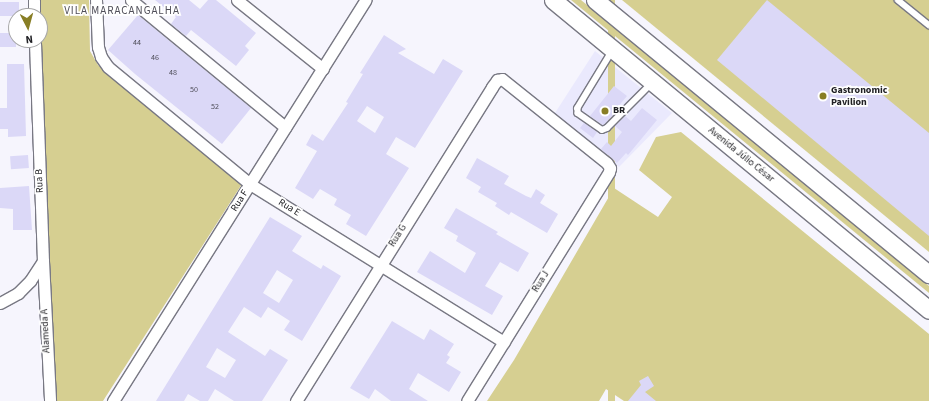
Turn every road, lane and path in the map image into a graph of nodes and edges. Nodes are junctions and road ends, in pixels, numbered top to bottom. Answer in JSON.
{"nodes":[{"id":1,"x":96,"y":0,"type":"edge"},
{"id":2,"x":130,"y":0,"type":"edge"},
{"id":3,"x":237,"y":0,"type":"edge"},
{"id":4,"x":366,"y":0,"type":"edge"},
{"id":5,"x":553,"y":0,"type":"edge"},
{"id":6,"x":595,"y":0,"type":"edge"},
{"id":7,"x":898,"y":0,"type":"edge"},
{"id":8,"x":929,"y":25,"type":"edge"},
{"id":9,"x":35,"y":48,"type":"edge"},
{"id":10,"x":614,"y":50,"type":"junction"},
{"id":11,"x":323,"y":68,"type":"junction"},
{"id":12,"x":505,"y":81,"type":"joint"},
{"id":13,"x":653,"y":83,"type":"junction"},
{"id":14,"x":285,"y":127,"type":"junction"},
{"id":15,"x":250,"y":184,"type":"junction"},
{"id":16,"x":43,"y":262,"type":"junction"},
{"id":17,"x":380,"y":266,"type":"junction"},
{"id":18,"x":929,"y":274,"type":"edge"},
{"id":19,"x":0,"y":303,"type":"edge"},
{"id":20,"x":929,"y":310,"type":"edge"},
{"id":21,"x":504,"y":342,"type":"junction"},
{"id":22,"x":50,"y":401,"type":"edge"},
{"id":23,"x":113,"y":401,"type":"edge"},
{"id":24,"x":296,"y":401,"type":"edge"},
{"id":25,"x":467,"y":401,"type":"edge"}],
"edges":[{"from":1,"to":15,"type":"street","name":"Rua E"},
{"from":2,"to":14,"type":"street"},
{"from":3,"to":11,"type":"street"},
{"from":4,"to":11,"type":"street","name":"Rua F"},
{"from":5,"to":10,"type":"main road","name":"Avenida Júlio César"},
{"from":6,"to":18,"type":"main road"},
{"from":7,"to":8,"type":"lane"},
{"from":9,"to":16,"type":"street","name":"Rua B"},
{"from":10,"to":13,"type":"main road","name":"Avenida Júlio César"},
{"from":10,"to":13,"type":"lane"},
{"from":11,"to":14,"type":"street","name":"Rua F"},
{"from":12,"to":17,"type":"street","name":"Rua G"},
{"from":12,"to":21,"type":"street","name":"Rua J"},
{"from":13,"to":20,"type":"main road","name":"Avenida Júlio César"},
{"from":14,"to":15,"type":"street","name":"Rua F"},
{"from":15,"to":17,"type":"street","name":"Rua E"},
{"from":15,"to":23,"type":"street","name":"Rua F"},
{"from":16,"to":19,"type":"street"},
{"from":16,"to":22,"type":"street","name":"Alameda A"},
{"from":17,"to":21,"type":"street","name":"Rua E"},
{"from":17,"to":24,"type":"street","name":"Rua G"},
{"from":21,"to":25,"type":"street","name":"Rua J"}]}
